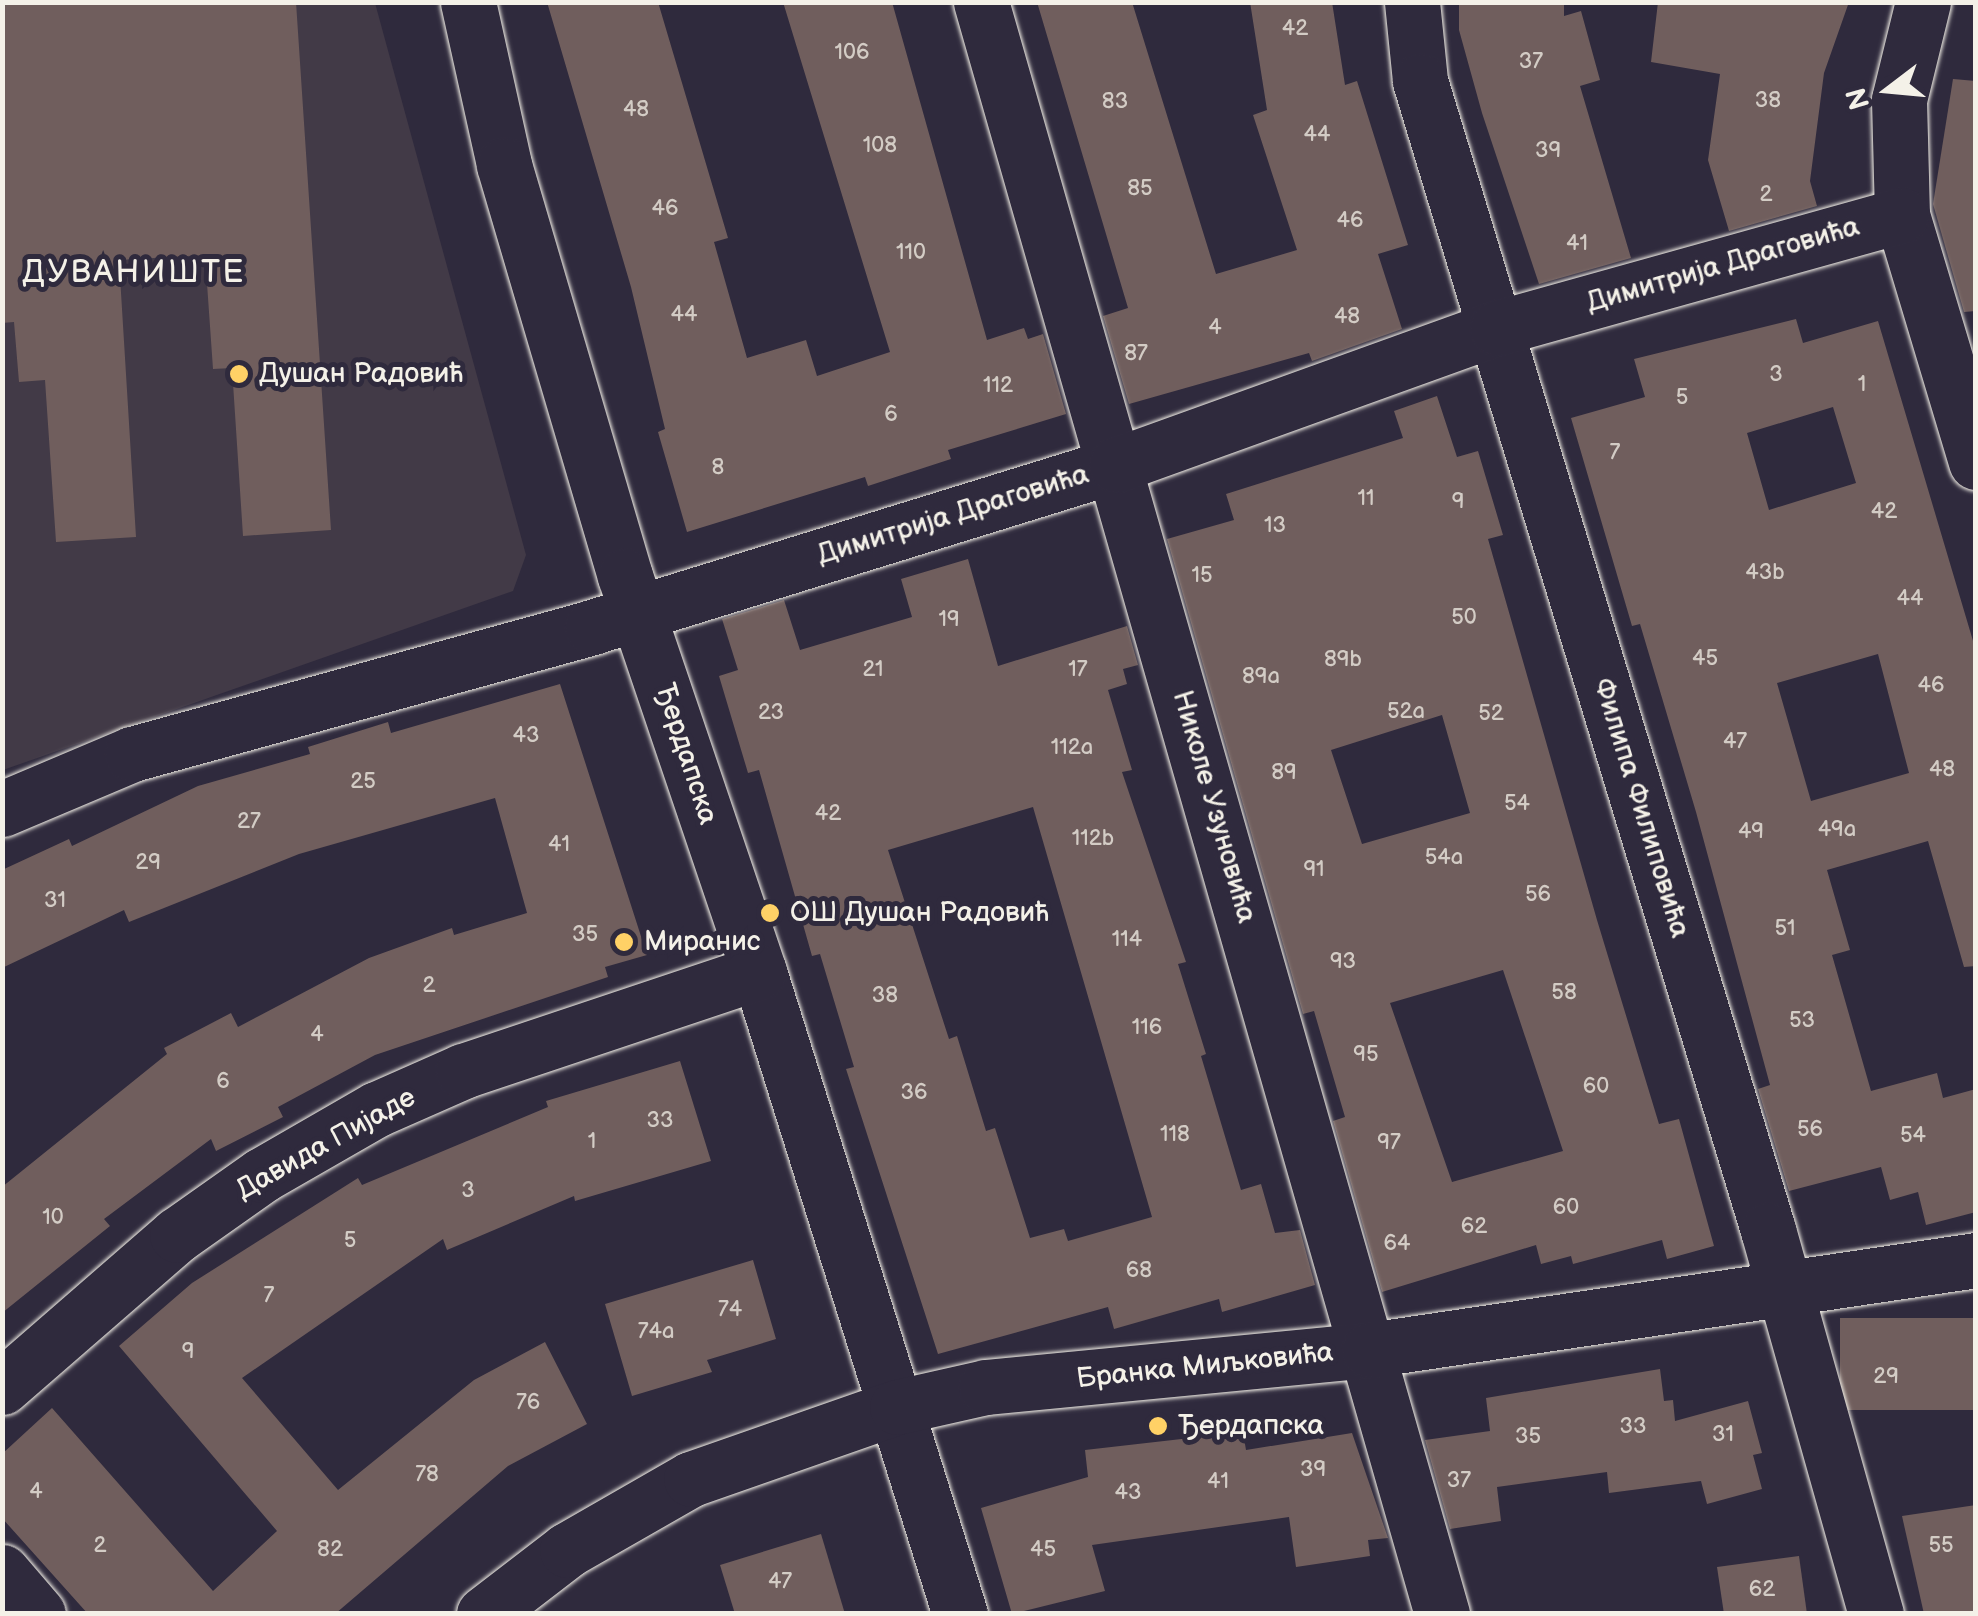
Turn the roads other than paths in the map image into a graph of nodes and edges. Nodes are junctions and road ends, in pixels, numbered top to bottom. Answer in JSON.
{"nodes":[{"id":1,"x":468,"y":2,"type":"edge"},
{"id":2,"x":981,"y":2,"type":"edge"},
{"id":3,"x":1412,"y":2,"type":"edge"},
{"id":4,"x":1923,"y":2,"type":"edge"},
{"id":5,"x":1902,"y":215,"type":"junction"},
{"id":6,"x":1497,"y":328,"type":"junction"},
{"id":7,"x":1976,"y":462,"type":"edge"},
{"id":8,"x":1116,"y":465,"type":"junction"},
{"id":9,"x":638,"y":612,"type":"junction"},
{"id":10,"x":2,"y":810,"type":"edge"},
{"id":11,"x":759,"y":972,"type":"junction"},
{"id":12,"x":1976,"y":1260,"type":"edge"},
{"id":13,"x":1784,"y":1284,"type":"junction"},
{"id":14,"x":1369,"y":1350,"type":"junction"},
{"id":15,"x":2,"y":1387,"type":"edge"},
{"id":16,"x":897,"y":1407,"type":"junction"},
{"id":17,"x":2,"y":1572,"type":"edge"},
{"id":18,"x":38,"y":1614,"type":"edge"},
{"id":19,"x":484,"y":1614,"type":"edge"},
{"id":20,"x":960,"y":1614,"type":"edge"},
{"id":21,"x":1442,"y":1614,"type":"edge"},
{"id":22,"x":1876,"y":1614,"type":"edge"}],
"edges":[{"from":1,"to":9,"type":"street","name":"Ђердапска"},
{"from":2,"to":8,"type":"street","name":"Николе Узуновића"},
{"from":3,"to":6,"type":"street","name":"Филипа Филиповића"},
{"from":4,"to":5,"type":"street"},
{"from":5,"to":6,"type":"street","name":"Димитрија Драговића"},
{"from":5,"to":7,"type":"street"},
{"from":6,"to":8,"type":"street","name":"Димитрија Драговића"},
{"from":6,"to":13,"type":"street","name":"Филипа Филиповића"},
{"from":8,"to":9,"type":"street","name":"Димитрија Драговића"},
{"from":8,"to":14,"type":"street","name":"Николе Узуновића"},
{"from":9,"to":10,"type":"street","name":"Димитрија Драговића"},
{"from":9,"to":11,"type":"street","name":"Ђердапска"},
{"from":11,"to":15,"type":"street","name":"Давида Пијаде"},
{"from":11,"to":16,"type":"street","name":"Ђердапска"},
{"from":12,"to":13,"type":"street","name":"Бранка Миљковића"},
{"from":13,"to":14,"type":"street","name":"Бранка Миљковића"},
{"from":13,"to":22,"type":"street","name":"Филипа Филиповића"},
{"from":14,"to":16,"type":"street","name":"Бранка Миљковића"},
{"from":14,"to":21,"type":"street","name":"Николе Узуновића"},
{"from":16,"to":19,"type":"street","name":"Бранка Миљковића"},
{"from":16,"to":20,"type":"street","name":"Ђердапска"},
{"from":17,"to":18,"type":"street"}]}
